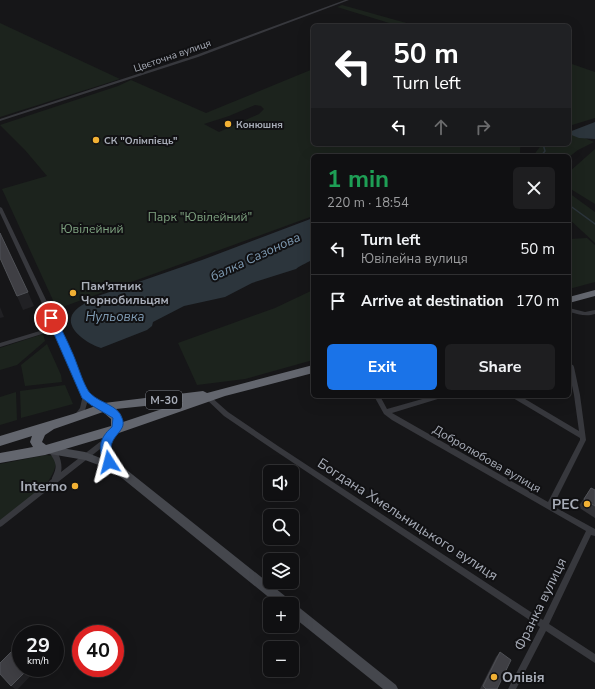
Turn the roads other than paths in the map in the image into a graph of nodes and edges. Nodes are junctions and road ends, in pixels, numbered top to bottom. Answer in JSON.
{"nodes":[{"id":1,"x":348,"y":0,"type":"edge"},
{"id":2,"x":0,"y":120,"type":"edge"},
{"id":3,"x":0,"y":208,"type":"edge"},
{"id":4,"x":595,"y":293,"type":"edge"},
{"id":5,"x":571,"y":299,"type":"edge"},
{"id":6,"x":571,"y":311,"type":"edge"},
{"id":7,"x":594,"y":313,"type":"edge"},
{"id":8,"x":56,"y":328,"type":"junction"},
{"id":9,"x":0,"y":346,"type":"edge"},
{"id":10,"x":571,"y":367,"type":"edge"},
{"id":11,"x":311,"y":370,"type":"edge"},
{"id":12,"x":224,"y":392,"type":"junction"},
{"id":13,"x":86,"y":395,"type":"junction"},
{"id":14,"x":208,"y":398,"type":"junction"},
{"id":15,"x":378,"y":398,"type":"edge"},
{"id":16,"x":434,"y":398,"type":"edge"},
{"id":17,"x":518,"y":398,"type":"edge"},
{"id":18,"x":104,"y":407,"type":"junction"},
{"id":19,"x":386,"y":412,"type":"junction"},
{"id":20,"x":73,"y":419,"type":"junction"},
{"id":21,"x":49,"y":426,"type":"junction"},
{"id":22,"x":116,"y":429,"type":"junction"},
{"id":23,"x":583,"y":437,"type":"junction"},
{"id":24,"x":107,"y":439,"type":"junction"},
{"id":25,"x":0,"y":441,"type":"edge"},
{"id":26,"x":48,"y":450,"type":"junction"},
{"id":27,"x":86,"y":456,"type":"junction"},
{"id":28,"x":0,"y":458,"type":"edge"},
{"id":29,"x":118,"y":469,"type":"junction"},
{"id":30,"x":50,"y":484,"type":"junction"},
{"id":31,"x":549,"y":507,"type":"junction"},
{"id":32,"x":0,"y":524,"type":"edge"},
{"id":33,"x":592,"y":531,"type":"edge"},
{"id":34,"x":277,"y":597,"type":"edge"},
{"id":35,"x":299,"y":615,"type":"edge"},
{"id":36,"x":545,"y":625,"type":"junction"},
{"id":37,"x":595,"y":659,"type":"edge"},
{"id":38,"x":392,"y":689,"type":"edge"},
{"id":39,"x":512,"y":689,"type":"edge"}],
"edges":[{"from":1,"to":2,"type":"street","name":"Цвєточна вулиця"},
{"from":3,"to":8,"type":"street"},
{"from":4,"to":5,"type":"highway"},
{"from":6,"to":7,"type":"street"},
{"from":8,"to":9,"type":"street"},
{"from":8,"to":13,"type":"street"},
{"from":10,"to":23,"type":"street"},
{"from":11,"to":12,"type":"highway","number":"М-30"},
{"from":12,"to":14,"type":"highway","number":"М-30"},
{"from":12,"to":18,"type":"highway","number":"М-30"},
{"from":13,"to":18,"type":"street"},
{"from":13,"to":20,"type":"street"},
{"from":14,"to":22,"type":"highway","number":"М-30"},
{"from":14,"to":36,"type":"street","name":"Богдана Хмельницького вулиця"},
{"from":15,"to":19,"type":"street","name":"Добролюбова вулиця"},
{"from":16,"to":19,"type":"street"},
{"from":17,"to":23,"type":"street"},
{"from":18,"to":20,"type":"highway","number":"М-30"},
{"from":18,"to":22,"type":"highway"},
{"from":19,"to":31,"type":"street","name":"Добролюбова вулиця"},
{"from":20,"to":21,"type":"highway","number":"М-30"},
{"from":21,"to":25,"type":"highway","number":"М-30"},
{"from":21,"to":26,"type":"highway"},
{"from":22,"to":24,"type":"street"},
{"from":22,"to":26,"type":"highway","number":"М-30"},
{"from":23,"to":31,"type":"street"},
{"from":24,"to":27,"type":"street"},
{"from":24,"to":29,"type":"street"},
{"from":26,"to":27,"type":"street"},
{"from":26,"to":28,"type":"highway","number":"М-30"},
{"from":26,"to":30,"type":"street"},
{"from":27,"to":29,"type":"street"},
{"from":27,"to":30,"type":"street"},
{"from":29,"to":34,"type":"street"},
{"from":30,"to":32,"type":"street"},
{"from":31,"to":33,"type":"street","name":"Добролюбова вулиця"},
{"from":33,"to":36,"type":"street","name":"Франка вулиця"},
{"from":35,"to":38,"type":"street"},
{"from":36,"to":37,"type":"street","name":"Богдана Хмельницького вулиця"},
{"from":36,"to":39,"type":"street","name":"Франка вулиця"}]}
